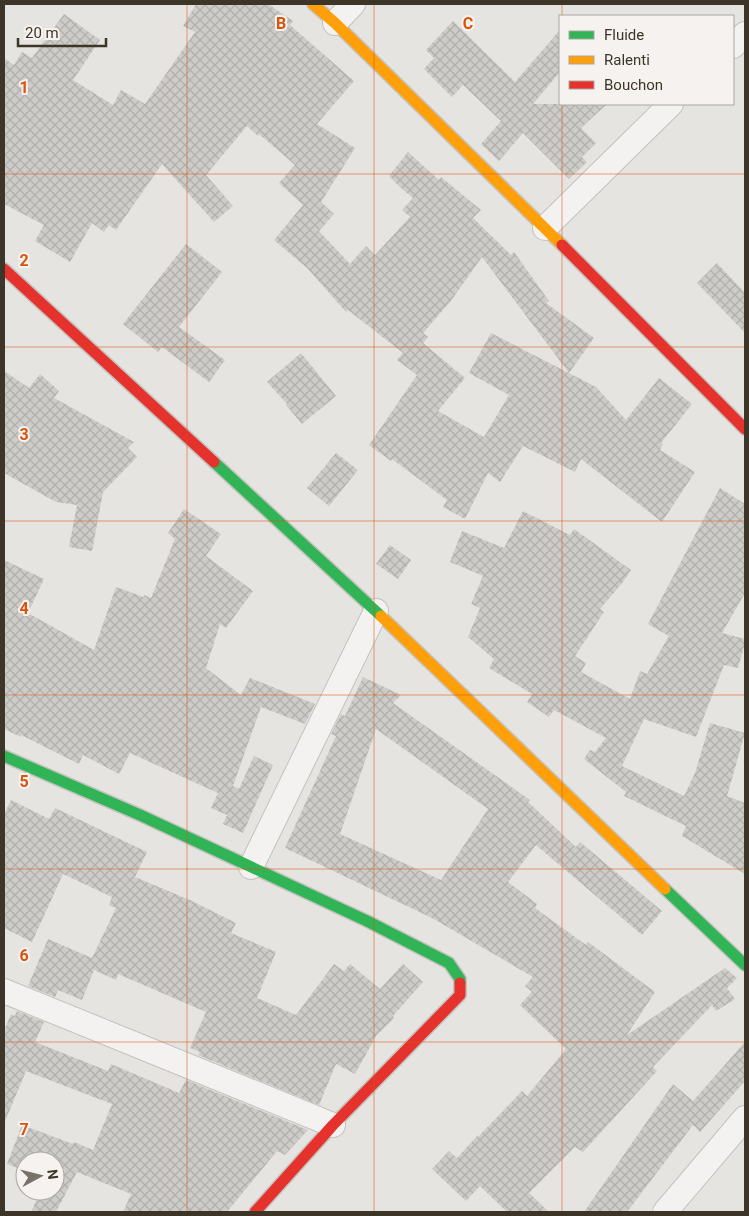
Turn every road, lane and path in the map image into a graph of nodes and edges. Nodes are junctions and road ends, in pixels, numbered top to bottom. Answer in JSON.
{"nodes":[{"id":1,"x":313,"y":4,"type":"edge"},
{"id":2,"x":353,"y":4,"type":"edge"},
{"id":3,"x":335,"y":23,"type":"junction"},
{"id":4,"x":745,"y":34,"type":"edge"},
{"id":5,"x":734,"y":45,"type":"edge"},
{"id":6,"x":670,"y":105,"type":"edge"},
{"id":7,"x":545,"y":228,"type":"junction"},
{"id":8,"x":4,"y":269,"type":"edge"},
{"id":9,"x":745,"y":429,"type":"edge"},
{"id":10,"x":376,"y":612,"type":"junction"},
{"id":11,"x":4,"y":756,"type":"edge"},
{"id":12,"x":251,"y":867,"type":"junction"},
{"id":13,"x":745,"y":965,"type":"edge"},
{"id":14,"x":4,"y":991,"type":"edge"},
{"id":15,"x":745,"y":1118,"type":"edge"},
{"id":16,"x":333,"y":1125,"type":"junction"},
{"id":17,"x":256,"y":1212,"type":"edge"},
{"id":18,"x":665,"y":1212,"type":"edge"}],
"edges":[{"from":1,"to":3,"type":"street"},
{"from":2,"to":3,"type":"street"},
{"from":3,"to":7,"type":"street"},
{"from":4,"to":5,"type":"street"},
{"from":6,"to":7,"type":"street"},
{"from":7,"to":9,"type":"street"},
{"from":8,"to":10,"type":"street"},
{"from":10,"to":12,"type":"street"},
{"from":10,"to":13,"type":"street"},
{"from":11,"to":12,"type":"street"},
{"from":12,"to":16,"type":"street"},
{"from":14,"to":16,"type":"street"},
{"from":15,"to":18,"type":"street"},
{"from":16,"to":17,"type":"street"}]}
